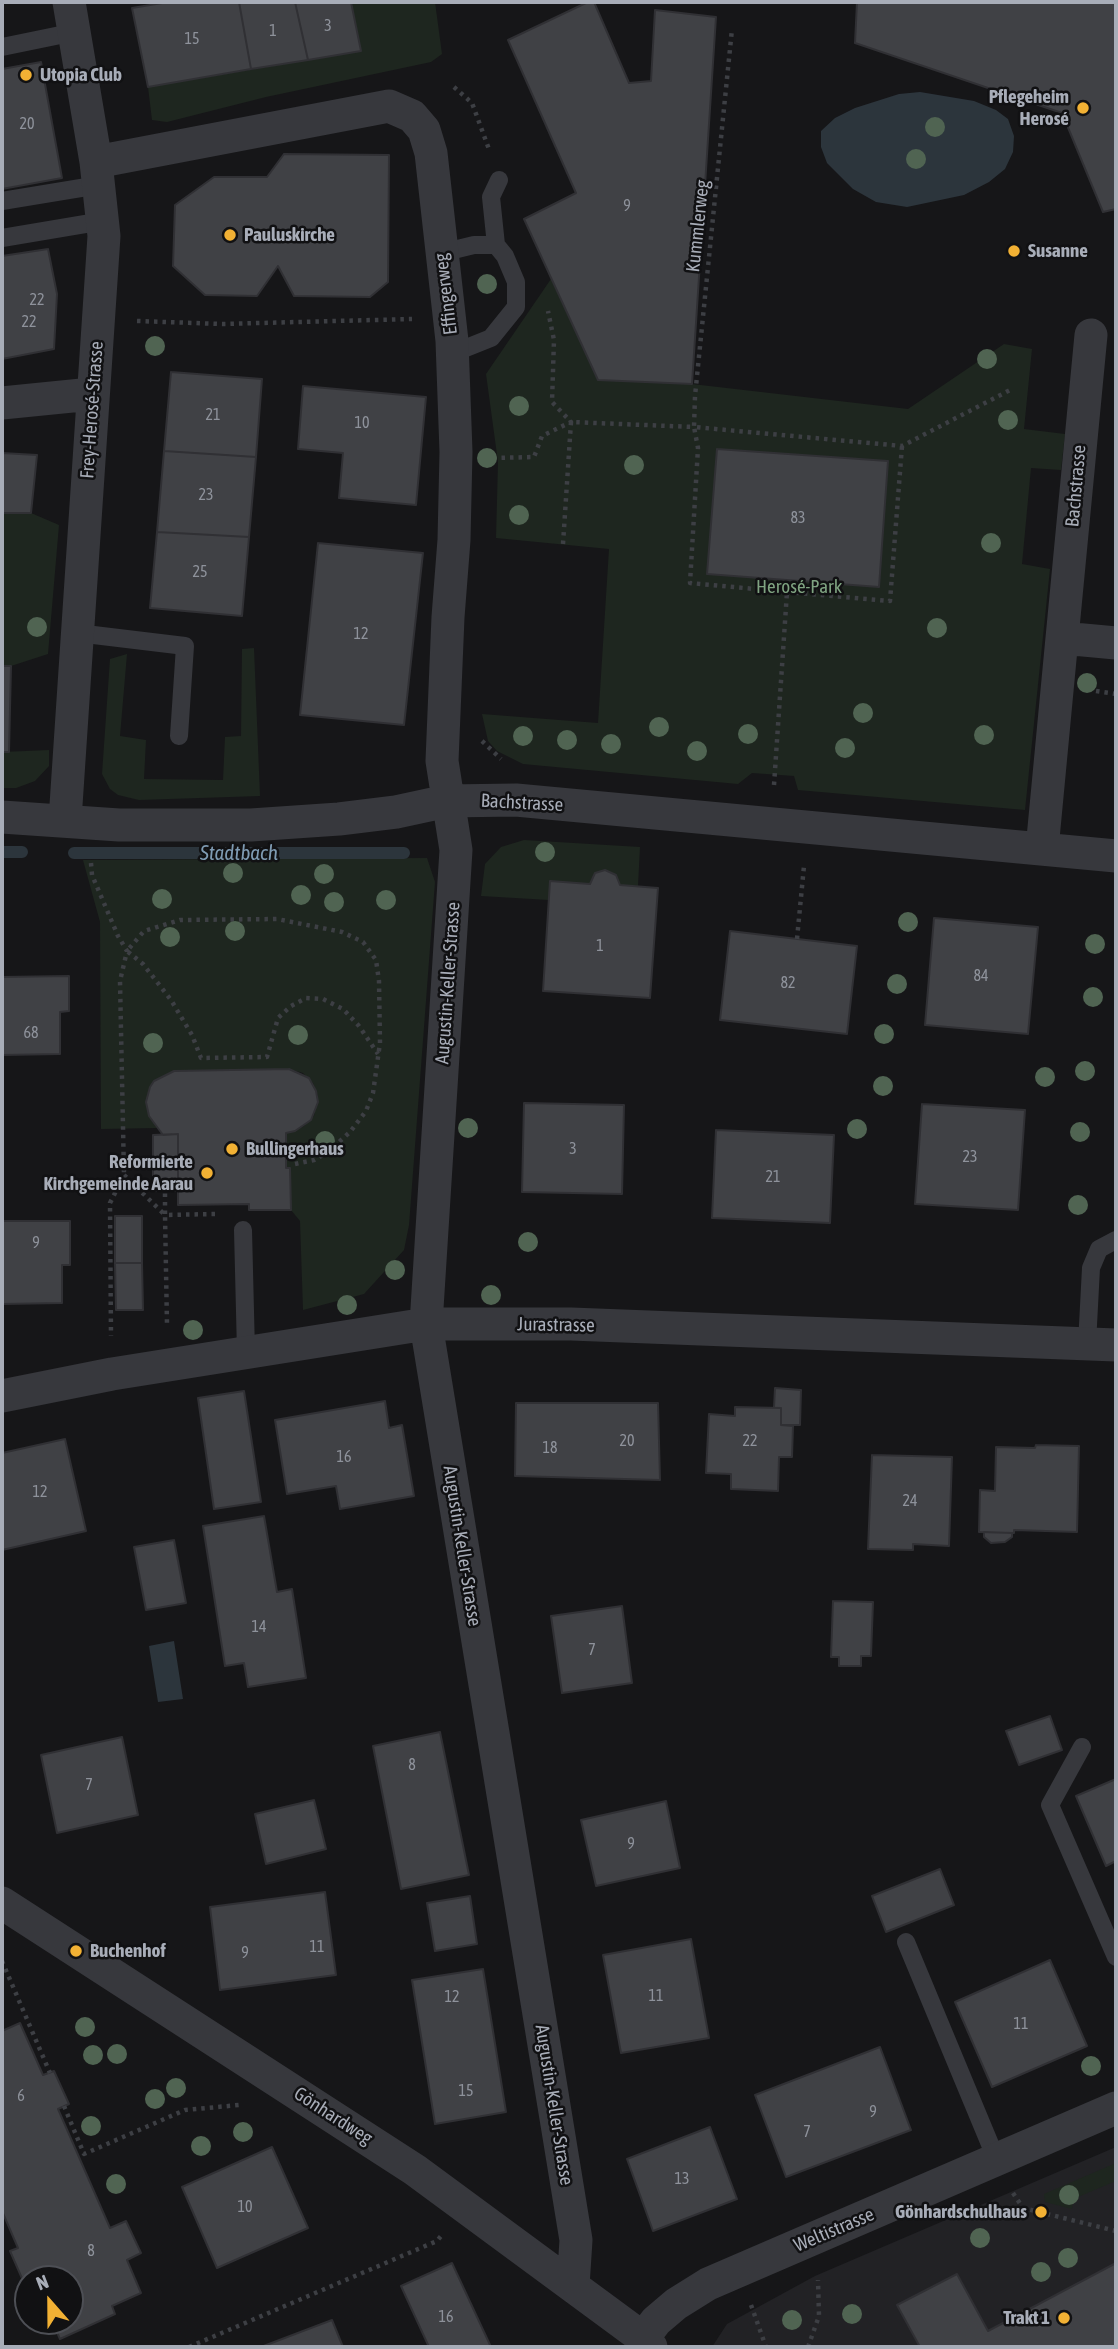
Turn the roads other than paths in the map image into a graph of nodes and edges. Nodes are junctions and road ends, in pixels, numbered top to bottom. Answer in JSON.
{"nodes":[{"id":1,"x":72,"y":17,"type":"edge"},
{"id":2,"x":2,"y":47,"type":"edge"},
{"id":3,"x":98,"y":174,"type":"junction"},
{"id":4,"x":499,"y":180,"type":"dead end"},
{"id":5,"x":2,"y":201,"type":"edge"},
{"id":6,"x":103,"y":221,"type":"junction"},
{"id":7,"x":2,"y":238,"type":"edge"},
{"id":8,"x":496,"y":245,"type":"junction"},
{"id":9,"x":441,"y":253,"type":"junction"},
{"id":10,"x":1091,"y":335,"type":"dead end"},
{"id":11,"x":451,"y":354,"type":"junction"},
{"id":12,"x":92,"y":394,"type":"junction"},
{"id":13,"x":2,"y":403,"type":"edge"},
{"id":14,"x":77,"y":633,"type":"junction"},
{"id":15,"x":1062,"y":638,"type":"junction"},
{"id":16,"x":1116,"y":643,"type":"edge"},
{"id":17,"x":179,"y":736,"type":"dead end"},
{"id":18,"x":447,"y":801,"type":"junction"},
{"id":19,"x":2,"y":817,"type":"edge"},
{"id":20,"x":65,"y":820,"type":"junction"},
{"id":21,"x":1042,"y":849,"type":"junction"},
{"id":22,"x":1116,"y":856,"type":"edge"},
{"id":23,"x":243,"y":1230,"type":"dead end"},
{"id":24,"x":1116,"y":1240,"type":"edge"},
{"id":25,"x":426,"y":1324,"type":"junction"},
{"id":26,"x":1102,"y":1345,"type":"edge"},
{"id":27,"x":246,"y":1352,"type":"junction"},
{"id":28,"x":2,"y":1396,"type":"edge"},
{"id":29,"x":1082,"y":1746,"type":"dead end"},
{"id":30,"x":2,"y":1903,"type":"edge"},
{"id":31,"x":906,"y":1942,"type":"dead end"},
{"id":32,"x":1116,"y":1957,"type":"edge"},
{"id":33,"x":1116,"y":2108,"type":"edge"},
{"id":34,"x":998,"y":2161,"type":"junction"},
{"id":35,"x":573,"y":2286,"type":"junction"},
{"id":36,"x":647,"y":2343,"type":"edge"}],
"edges":[{"from":1,"to":2,"type":"lane"},
{"from":1,"to":3,"type":"street","name":"Frey-Herosé-Strasse"},
{"from":3,"to":5,"type":"lane"},
{"from":3,"to":6,"type":"street","name":"Frey-Herosé-Strasse"},
{"from":3,"to":9,"type":"street","name":"Effingerweg"},
{"from":4,"to":8,"type":"lane"},
{"from":6,"to":7,"type":"lane"},
{"from":6,"to":12,"type":"street","name":"Frey-Herosé-Strasse"},
{"from":8,"to":9,"type":"lane"},
{"from":8,"to":11,"type":"lane"},
{"from":9,"to":11,"type":"street","name":"Effingerweg"},
{"from":10,"to":15,"type":"street","name":"Bachstrasse"},
{"from":11,"to":18,"type":"street","name":"Effingerweg"},
{"from":12,"to":13,"type":"street"},
{"from":12,"to":14,"type":"street","name":"Frey-Herosé-Strasse"},
{"from":14,"to":17,"type":"lane"},
{"from":14,"to":20,"type":"street","name":"Frey-Herosé-Strasse"},
{"from":15,"to":16,"type":"street"},
{"from":15,"to":21,"type":"street","name":"Bachstrasse"},
{"from":18,"to":20,"type":"street","name":"Bachstrasse"},
{"from":18,"to":21,"type":"street","name":"Bachstrasse"},
{"from":18,"to":25,"type":"street","name":"Augustin-Keller-Strasse"},
{"from":19,"to":20,"type":"street","name":"Bachstrasse"},
{"from":21,"to":22,"type":"street","name":"Bachstrasse"},
{"from":23,"to":27,"type":"lane"},
{"from":24,"to":26,"type":"lane"},
{"from":25,"to":26,"type":"street","name":"Jurastrasse"},
{"from":25,"to":27,"type":"street","name":"Jurastrasse"},
{"from":25,"to":35,"type":"street","name":"Augustin-Keller-Strasse"},
{"from":27,"to":28,"type":"street","name":"Jurastrasse"},
{"from":29,"to":32,"type":"lane"},
{"from":30,"to":35,"type":"street","name":"Gönhardweg"},
{"from":31,"to":34,"type":"lane"},
{"from":33,"to":34,"type":"street","name":"Weltistrasse"},
{"from":34,"to":36,"type":"street","name":"Weltistrasse"},
{"from":35,"to":36,"type":"street","name":"Gönhardweg"}]}
